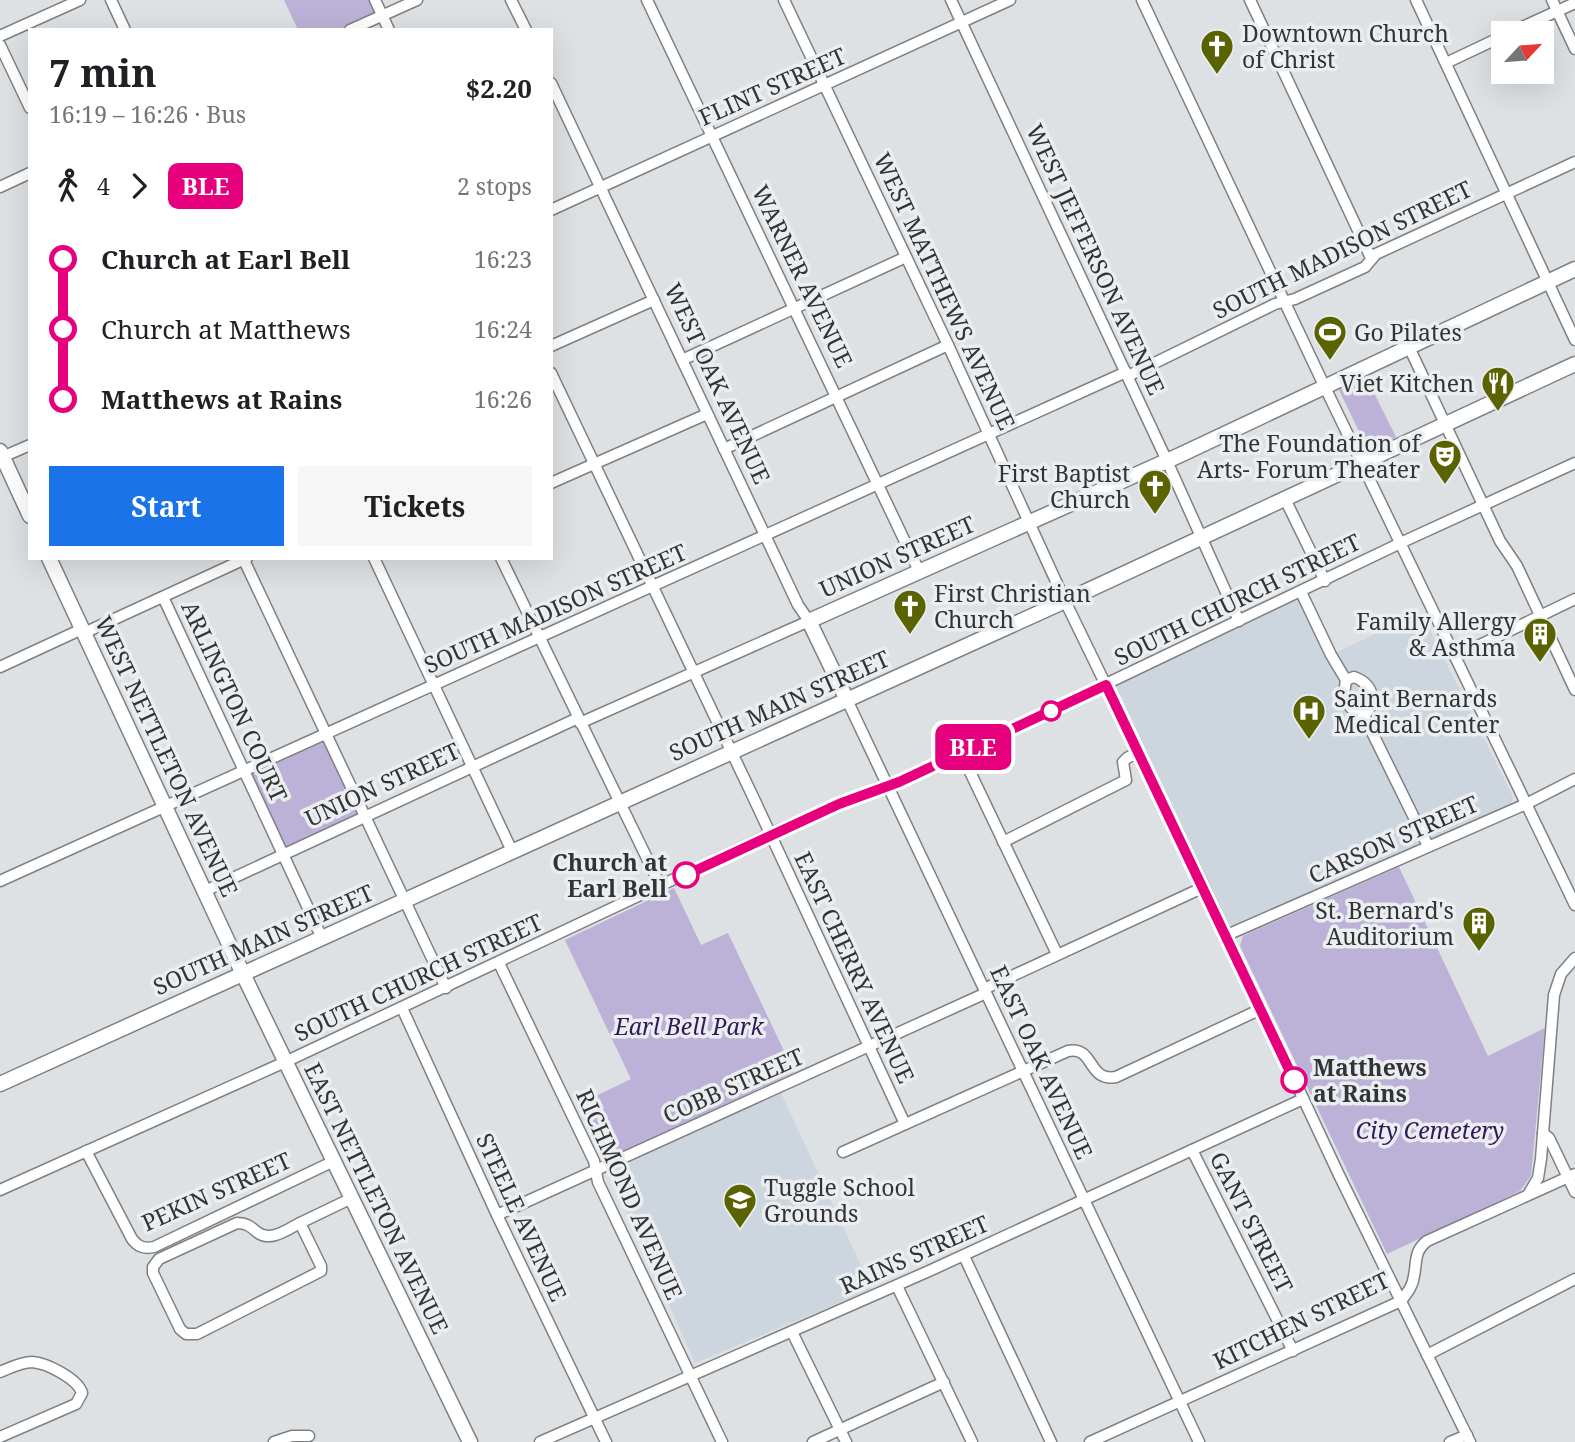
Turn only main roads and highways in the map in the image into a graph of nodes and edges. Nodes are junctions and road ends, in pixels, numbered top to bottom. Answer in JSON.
{"nodes":[{"id":1,"x":1575,"y":269,"type":"edge"},
{"id":2,"x":1575,"y":363,"type":"edge"},
{"id":3,"x":1,"y":456,"type":"edge"},
{"id":4,"x":28,"y":512,"type":"edge"},
{"id":5,"x":50,"y":560,"type":"edge"},
{"id":6,"x":809,"y":621,"type":"joint"},
{"id":7,"x":847,"y":700,"type":"junction"},
{"id":8,"x":243,"y":974,"type":"junction"},
{"id":9,"x":0,"y":1084,"type":"edge"},
{"id":10,"x":470,"y":1442,"type":"edge"}],
"edges":[{"from":1,"to":6,"type":"main road","name":"UNION STREET"},
{"from":2,"to":7,"type":"main road","name":"SOUTH MAIN STREET"},
{"from":3,"to":4,"type":"main road"},
{"from":5,"to":8,"type":"main road","name":"WEST NETTLETON AVENUE"},
{"from":6,"to":7,"type":"main road","name":"WEST OAK AVENUE"},
{"from":7,"to":8,"type":"main road","name":"SOUTH MAIN STREET"},
{"from":8,"to":9,"type":"main road","name":"SOUTH MAIN STREET"},
{"from":8,"to":10,"type":"main road","name":"EAST NETTLETON AVENUE"}]}
